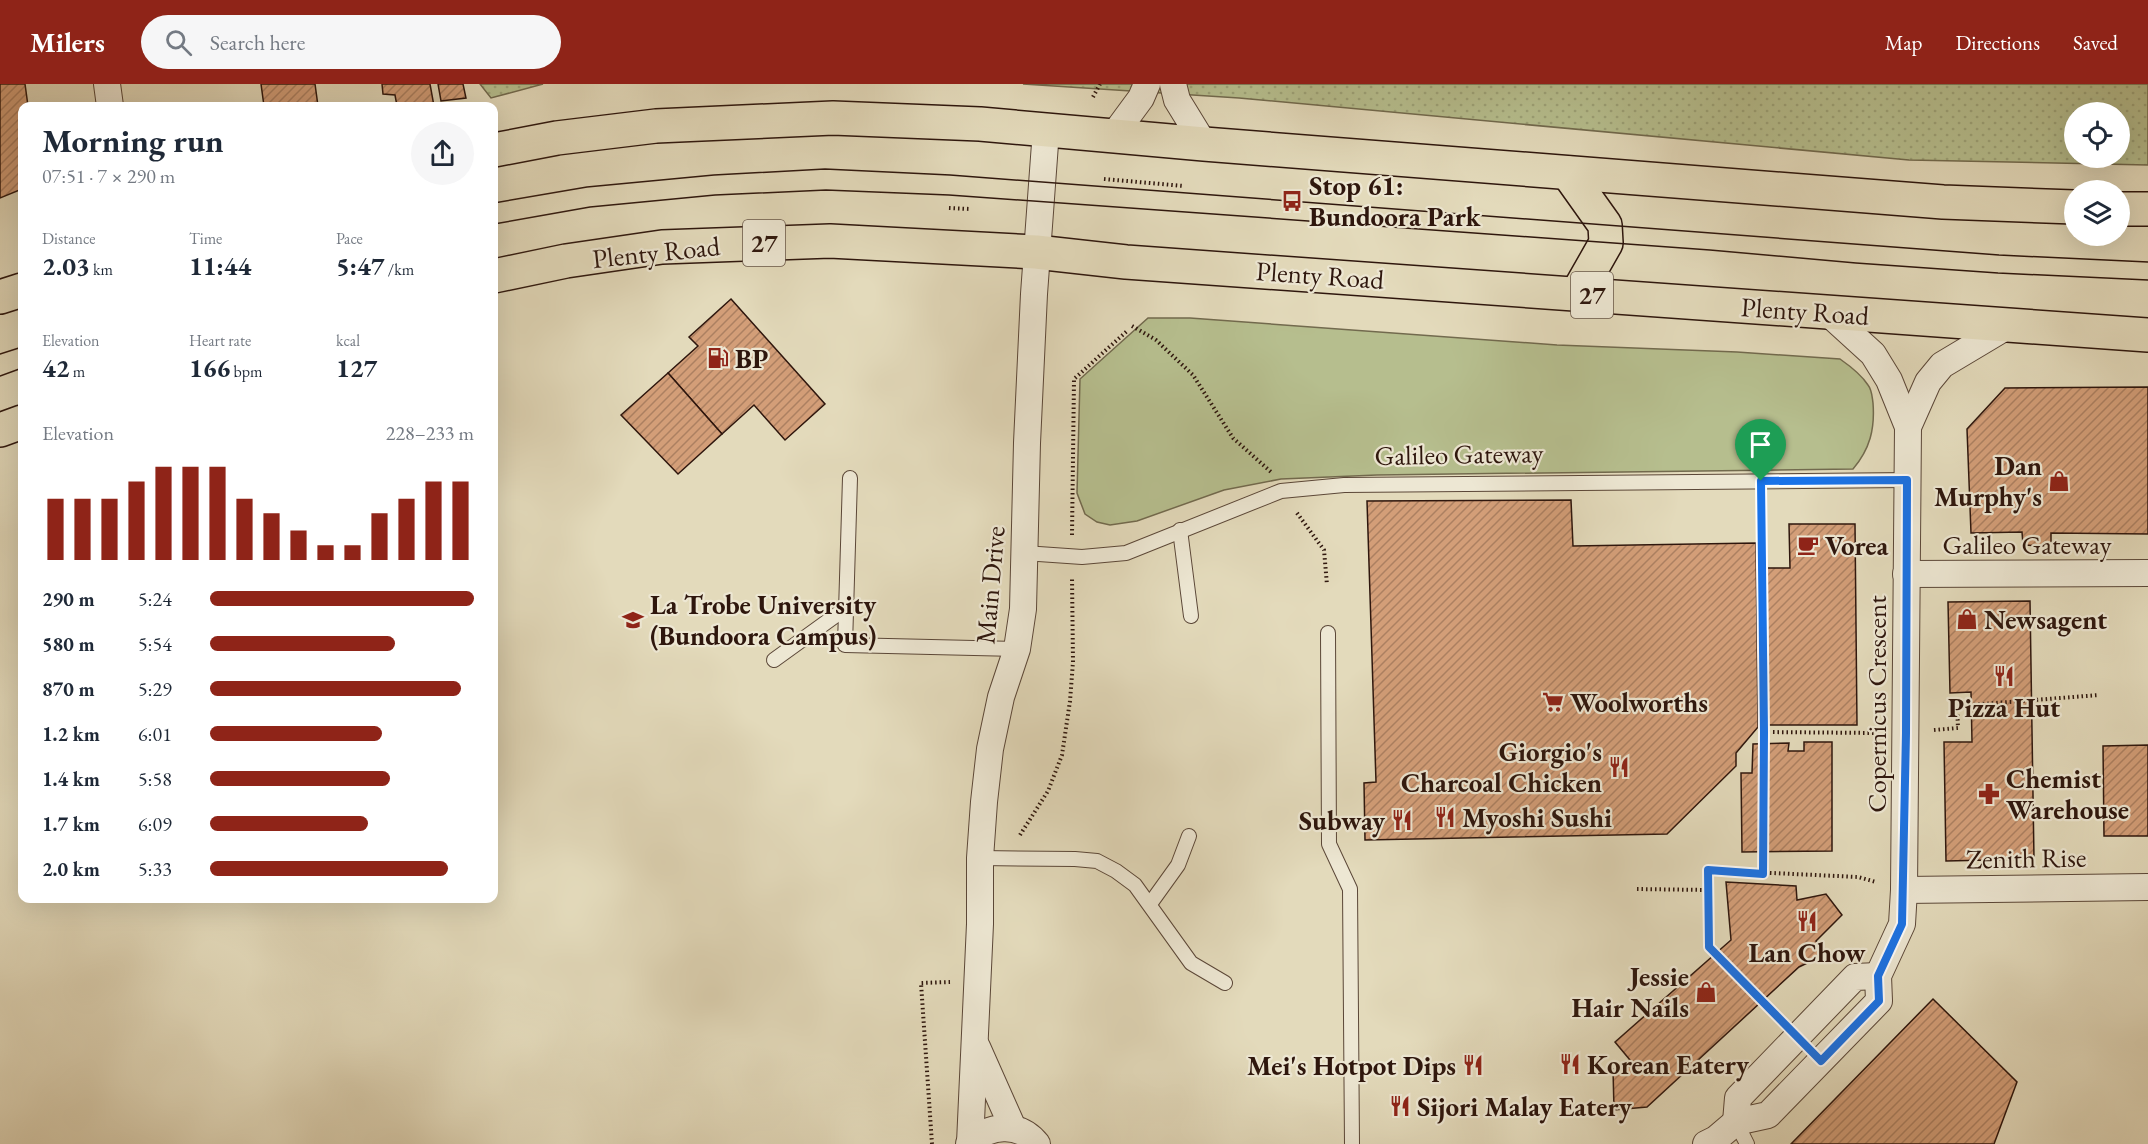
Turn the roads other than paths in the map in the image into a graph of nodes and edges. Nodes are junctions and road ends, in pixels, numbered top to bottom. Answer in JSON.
{"nodes":[{"id":1,"x":106,"y":84,"type":"edge"},
{"id":2,"x":1147,"y":84,"type":"edge"},
{"id":3,"x":1173,"y":84,"type":"edge"},
{"id":4,"x":109,"y":102,"type":"edge"},
{"id":5,"x":1046,"y":130,"type":"junction"},
{"id":6,"x":1113,"y":136,"type":"junction"},
{"id":7,"x":1204,"y":144,"type":"junction"},
{"id":8,"x":498,"y":149,"type":"edge"},
{"id":9,"x":1568,"y":173,"type":"junction"},
{"id":10,"x":2064,"y":207,"type":"edge"},
{"id":11,"x":2130,"y":209,"type":"edge"},
{"id":12,"x":2148,"y":209,"type":"edge"},
{"id":13,"x":1036,"y":252,"type":"junction"},
{"id":14,"x":498,"y":275,"type":"edge"},
{"id":15,"x":18,"y":291,"type":"edge"},
{"id":16,"x":1577,"y":294,"type":"junction"},
{"id":17,"x":0,"y":297,"type":"edge"},
{"id":18,"x":1828,"y":313,"type":"junction"},
{"id":19,"x":2009,"y":325,"type":"junction"},
{"id":20,"x":2148,"y":335,"type":"edge"},
{"id":21,"x":18,"y":423,"type":"edge"},
{"id":22,"x":1908,"y":427,"type":"junction"},
{"id":23,"x":0,"y":430,"type":"edge"},
{"id":24,"x":850,"y":478,"type":"dead end"},
{"id":25,"x":1907,"y":480,"type":"junction"},
{"id":26,"x":1180,"y":530,"type":"junction"},
{"id":27,"x":1024,"y":553,"type":"junction"},
{"id":28,"x":2148,"y":573,"type":"edge"},
{"id":29,"x":1906,"y":574,"type":"junction"},
{"id":30,"x":846,"y":608,"type":"junction"},
{"id":31,"x":1191,"y":616,"type":"dead end"},
{"id":32,"x":1328,"y":633,"type":"dead end"},
{"id":33,"x":1017,"y":649,"type":"junction"},
{"id":34,"x":774,"y":660,"type":"dead end"},
{"id":35,"x":1189,"y":836,"type":"dead end"},
{"id":36,"x":980,"y":858,"type":"junction"},
{"id":37,"x":1904,"y":886,"type":"junction"},
{"id":38,"x":2148,"y":887,"type":"edge"},
{"id":39,"x":1150,"y":904,"type":"junction"},
{"id":40,"x":1878,"y":976,"type":"junction"},
{"id":41,"x":1225,"y":983,"type":"dead end"},
{"id":42,"x":974,"y":1042,"type":"junction"},
{"id":43,"x":1742,"y":1133,"type":"edge"},
{"id":44,"x":1033,"y":1138,"type":"edge"},
{"id":45,"x":970,"y":1144,"type":"edge"},
{"id":46,"x":1352,"y":1144,"type":"edge"},
{"id":47,"x":1706,"y":1144,"type":"edge"}],
"edges":[{"from":1,"to":4,"type":"street"},
{"from":2,"to":6,"type":"street"},
{"from":3,"to":7,"type":"street"},
{"from":5,"to":6,"type":"highway"},
{"from":5,"to":8,"type":"highway"},
{"from":5,"to":13,"type":"street","name":"Main Drive"},
{"from":6,"to":7,"type":"highway"},
{"from":7,"to":9,"type":"highway"},
{"from":9,"to":10,"type":"highway"},
{"from":9,"to":16,"type":"highway"},
{"from":11,"to":12,"type":"highway"},
{"from":13,"to":14,"type":"highway","name":"Plenty Road","number":"27"},
{"from":13,"to":16,"type":"highway","name":"Plenty Road","number":"27"},
{"from":13,"to":27,"type":"street","name":"Main Drive"},
{"from":15,"to":17,"type":"highway"},
{"from":16,"to":18,"type":"highway","name":"Plenty Road","number":"27"},
{"from":18,"to":19,"type":"highway","name":"Plenty Road","number":"27"},
{"from":18,"to":22,"type":"street","name":"Copernicus Crescent"},
{"from":19,"to":20,"type":"highway","name":"Plenty Road","number":"27"},
{"from":19,"to":22,"type":"street","name":"Copernicus Crescent"},
{"from":21,"to":23,"type":"highway"},
{"from":22,"to":25,"type":"street","name":"Copernicus Crescent"},
{"from":24,"to":30,"type":"lane"},
{"from":25,"to":26,"type":"lane","name":"Galileo Gateway"},
{"from":25,"to":29,"type":"street","name":"Copernicus Crescent"},
{"from":26,"to":27,"type":"lane","name":"Galileo Gateway"},
{"from":26,"to":31,"type":"lane"},
{"from":27,"to":33,"type":"street","name":"Main Drive"},
{"from":28,"to":29,"type":"street","name":"Galileo Gateway"},
{"from":29,"to":37,"type":"street","name":"Copernicus Crescent"},
{"from":30,"to":33,"type":"lane"},
{"from":30,"to":34,"type":"lane"},
{"from":32,"to":46,"type":"lane"},
{"from":33,"to":36,"type":"street","name":"Main Drive"},
{"from":35,"to":39,"type":"lane"},
{"from":36,"to":39,"type":"lane"},
{"from":36,"to":42,"type":"street","name":"Main Drive"},
{"from":37,"to":38,"type":"street","name":"Zenith Rise"},
{"from":37,"to":40,"type":"street","name":"Copernicus Crescent"},
{"from":39,"to":41,"type":"lane"},
{"from":40,"to":43,"type":"street","name":"Copernicus Crescent"},
{"from":40,"to":43,"type":"street"},
{"from":42,"to":44,"type":"street","name":"Main Drive"},
{"from":42,"to":45,"type":"street","name":"Main Drive"},
{"from":43,"to":47,"type":"street","name":"Copernicus Crescent"},
{"from":44,"to":45,"type":"street"}]}
